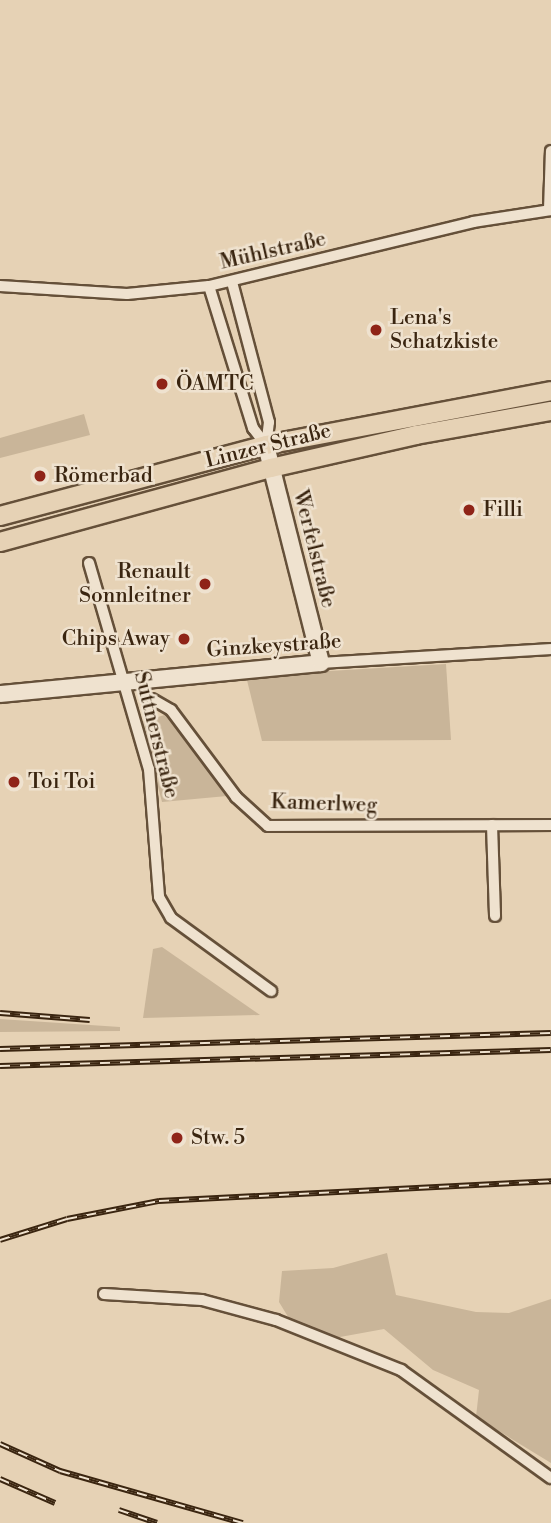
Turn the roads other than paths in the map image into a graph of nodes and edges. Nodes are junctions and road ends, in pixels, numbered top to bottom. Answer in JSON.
{"nodes":[{"id":1,"x":551,"y":151,"type":"edge"},
{"id":2,"x":550,"y":210,"type":"edge"},
{"id":3,"x":232,"y":282,"type":"junction"},
{"id":4,"x":0,"y":286,"type":"edge"},
{"id":5,"x":209,"y":286,"type":"junction"},
{"id":6,"x":551,"y":391,"type":"edge"},
{"id":7,"x":551,"y":411,"type":"edge"},
{"id":8,"x":266,"y":445,"type":"junction"},
{"id":9,"x":271,"y":468,"type":"junction"},
{"id":10,"x":0,"y":516,"type":"edge"},
{"id":11,"x":0,"y":542,"type":"edge"},
{"id":12,"x":89,"y":564,"type":"dead end"},
{"id":13,"x":551,"y":649,"type":"edge"},
{"id":14,"x":321,"y":663,"type":"junction"},
{"id":15,"x":122,"y":680,"type":"junction"},
{"id":16,"x":0,"y":694,"type":"edge"},
{"id":17,"x":152,"y":699,"type":"dead end"},
{"id":18,"x":492,"y":825,"type":"junction"},
{"id":19,"x":551,"y":825,"type":"edge"},
{"id":20,"x":495,"y":916,"type":"dead end"},
{"id":21,"x":271,"y":991,"type":"dead end"},
{"id":22,"x":104,"y":1294,"type":"dead end"},
{"id":23,"x":551,"y":1478,"type":"edge"}],
"edges":[{"from":1,"to":2,"type":"street"},
{"from":2,"to":3,"type":"street","name":"Mühlstraße"},
{"from":3,"to":5,"type":"street","name":"Mühlstraße"},
{"from":3,"to":8,"type":"street","name":"Werfelstraße"},
{"from":4,"to":5,"type":"street","name":"Mühlstraße"},
{"from":5,"to":8,"type":"street","name":"Werfelstraße"},
{"from":6,"to":8,"type":"main road","name":"Linzer Straße"},
{"from":7,"to":9,"type":"main road","name":"Linzer Straße"},
{"from":8,"to":9,"type":"street","name":"Werfelstraße"},
{"from":8,"to":10,"type":"main road","name":"Linzer Straße"},
{"from":9,"to":11,"type":"main road","name":"Linzer Straße"},
{"from":9,"to":14,"type":"street","name":"Werfelstraße"},
{"from":12,"to":15,"type":"street","name":"Suttnerstraße"},
{"from":13,"to":14,"type":"street","name":"Ginzkeystraße"},
{"from":14,"to":15,"type":"street","name":"Ginzkeystraße"},
{"from":15,"to":16,"type":"street","name":"Ginzkeystraße"},
{"from":15,"to":21,"type":"street","name":"Suttnerstraße"},
{"from":17,"to":18,"type":"street","name":"Kamerlweg"},
{"from":18,"to":19,"type":"street","name":"Kamerlweg"},
{"from":18,"to":20,"type":"street"},
{"from":22,"to":23,"type":"street"}]}
